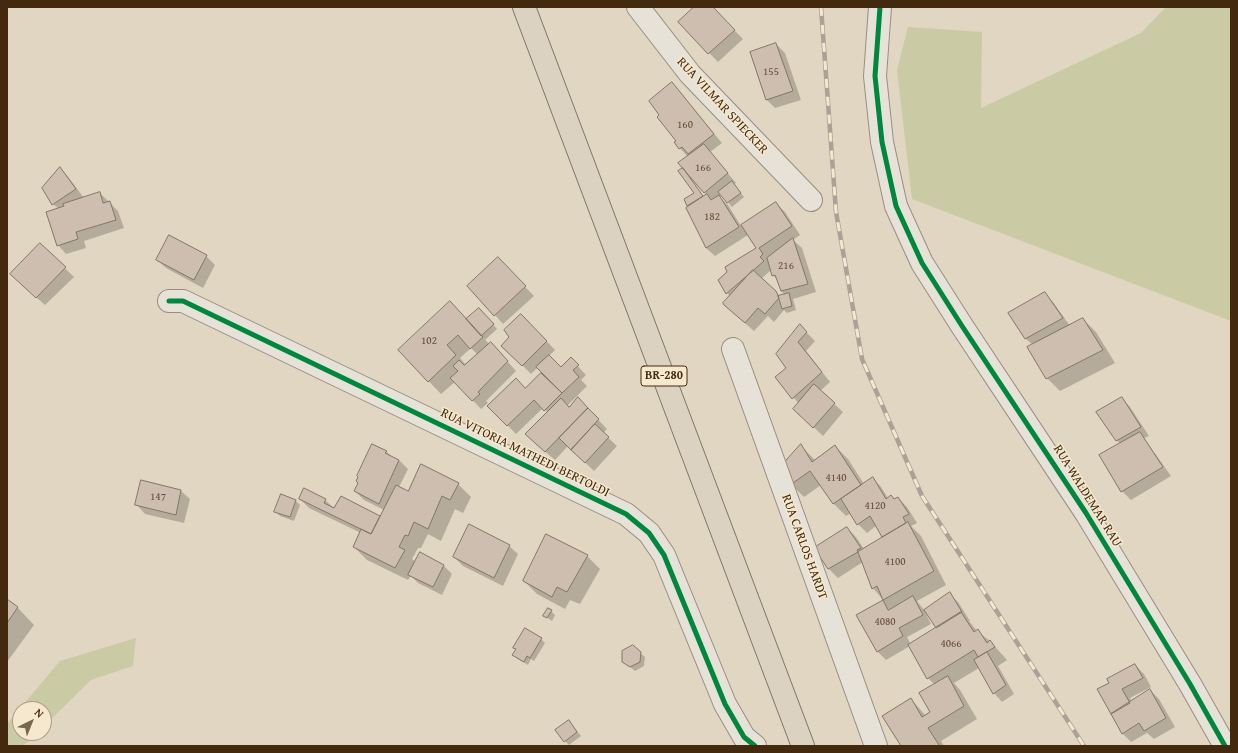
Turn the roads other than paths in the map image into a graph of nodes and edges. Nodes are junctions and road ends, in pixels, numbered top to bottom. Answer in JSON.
{"nodes":[{"id":1,"x":524,"y":7,"type":"edge"},
{"id":2,"x":638,"y":7,"type":"edge"},
{"id":3,"x":880,"y":7,"type":"edge"},
{"id":4,"x":811,"y":200,"type":"dead end"},
{"id":5,"x":169,"y":300,"type":"dead end"},
{"id":6,"x":733,"y":349,"type":"dead end"},
{"id":7,"x":755,"y":746,"type":"edge"},
{"id":8,"x":803,"y":746,"type":"edge"},
{"id":9,"x":876,"y":746,"type":"edge"},
{"id":10,"x":1225,"y":746,"type":"edge"}],
"edges":[{"from":1,"to":8,"type":"highway","number":"BR-280"},
{"from":2,"to":4,"type":"street","name":"RUA VILMAR SPIECKER"},
{"from":3,"to":10,"type":"street","name":"RUA WALDEMAR RAU"},
{"from":5,"to":7,"type":"street","name":"RUA VITORIA MATHEDI BERTOLDI"},
{"from":6,"to":9,"type":"street","name":"RUA CARLOS HARDT"}]}
